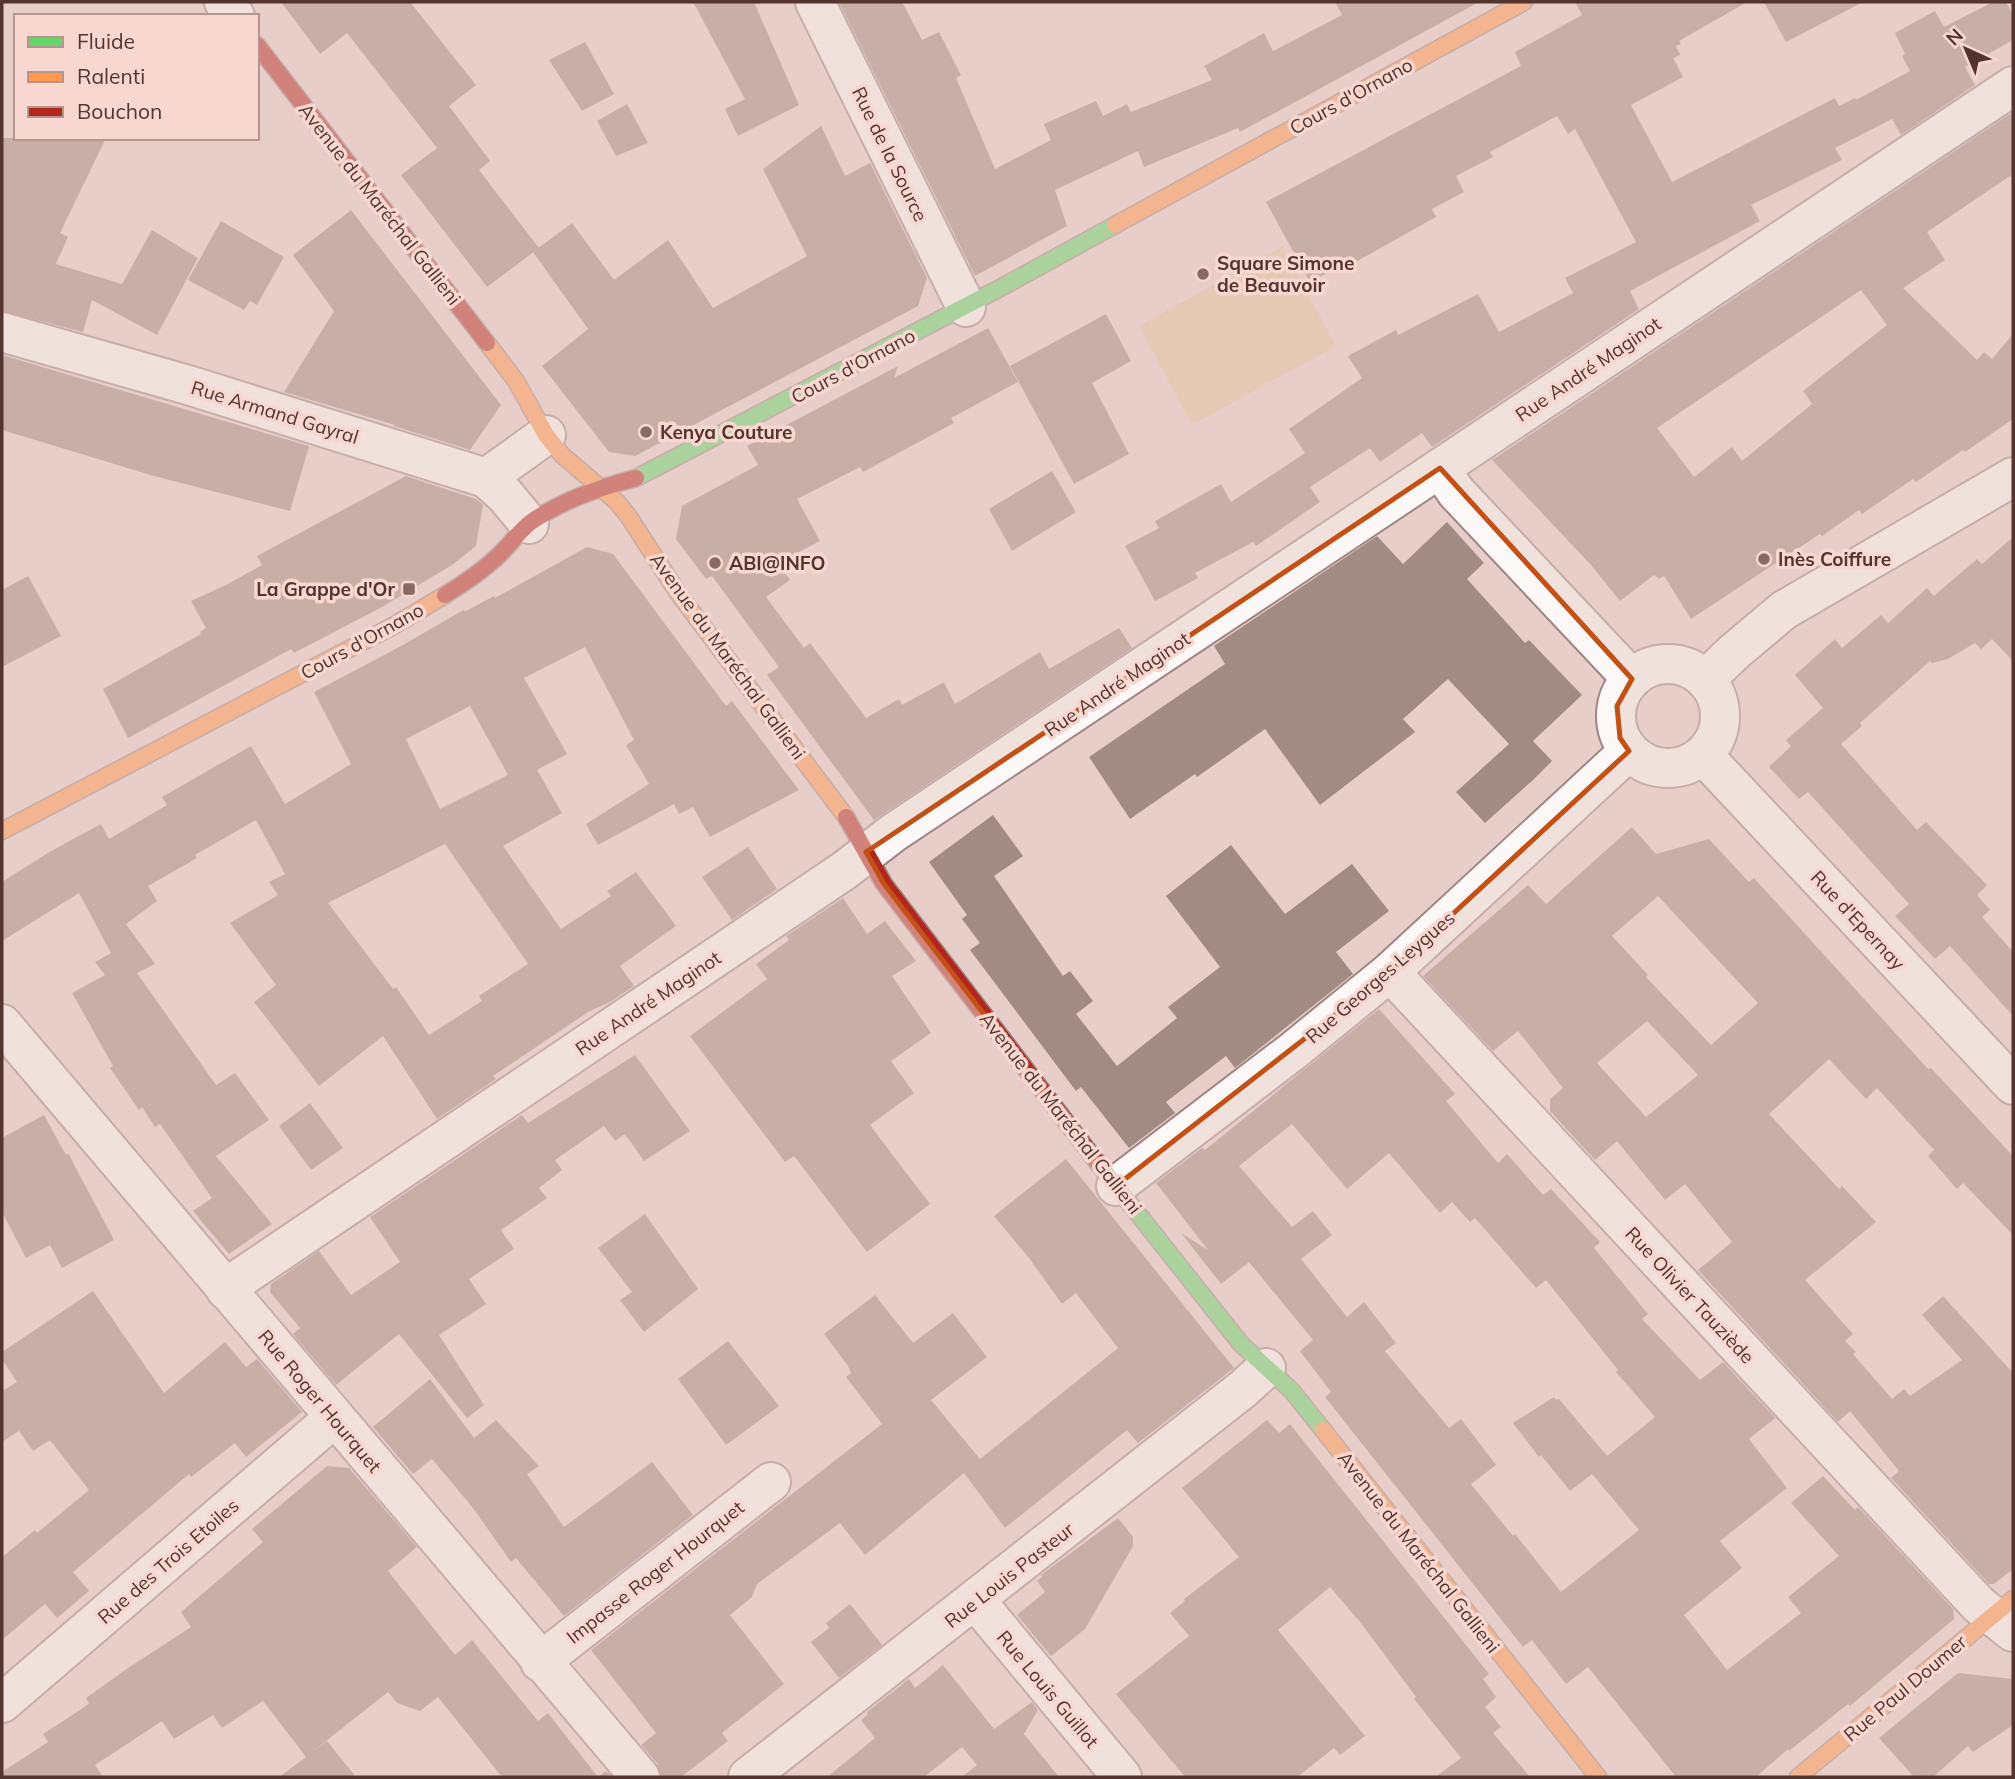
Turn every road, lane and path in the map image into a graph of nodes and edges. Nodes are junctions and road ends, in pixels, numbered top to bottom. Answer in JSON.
{"nodes":[{"id":1,"x":815,"y":2,"type":"edge"},
{"id":2,"x":1524,"y":2,"type":"edge"},
{"id":3,"x":259,"y":48,"type":"edge"},
{"id":4,"x":2013,"y":86,"type":"edge"},
{"id":5,"x":966,"y":307,"type":"junction"},
{"id":6,"x":2,"y":332,"type":"edge"},
{"id":7,"x":546,"y":435,"type":"junction"},
{"id":8,"x":1440,"y":468,"type":"junction"},
{"id":9,"x":2013,"y":477,"type":"edge"},
{"id":10,"x":486,"y":478,"type":"junction"},
{"id":11,"x":599,"y":488,"type":"junction"},
{"id":12,"x":529,"y":524,"type":"junction"},
{"id":13,"x":1632,"y":679,"type":"junction"},
{"id":14,"x":1705,"y":680,"type":"junction"},
{"id":15,"x":1629,"y":751,"type":"junction"},
{"id":16,"x":1703,"y":755,"type":"junction"},
{"id":17,"x":2,"y":831,"type":"edge"},
{"id":18,"x":866,"y":852,"type":"junction"},
{"id":19,"x":1390,"y":972,"type":"junction"},
{"id":20,"x":2,"y":1024,"type":"edge"},
{"id":21,"x":2013,"y":1084,"type":"edge"},
{"id":22,"x":1116,"y":1186,"type":"junction"},
{"id":23,"x":226,"y":1290,"type":"junction"},
{"id":24,"x":1266,"y":1368,"type":"junction"},
{"id":25,"x":334,"y":1418,"type":"junction"},
{"id":26,"x":771,"y":1482,"type":"dead end"},
{"id":27,"x":976,"y":1601,"type":"junction"},
{"id":28,"x":2007,"y":1615,"type":"edge"},
{"id":29,"x":540,"y":1662,"type":"junction"},
{"id":30,"x":2,"y":1703,"type":"edge"},
{"id":31,"x":640,"y":1777,"type":"edge"},
{"id":32,"x":748,"y":1777,"type":"edge"},
{"id":33,"x":1122,"y":1777,"type":"edge"},
{"id":34,"x":1598,"y":1777,"type":"edge"},
{"id":35,"x":1798,"y":1777,"type":"edge"}],
"edges":[{"from":1,"to":5,"type":"street","name":"Rue de la Source"},
{"from":2,"to":5,"type":"street","name":"Cours d'Ornano"},
{"from":3,"to":7,"type":"street","name":"Avenue du Maréchal Gallieni"},
{"from":4,"to":8,"type":"street","name":"Rue André Maginot"},
{"from":5,"to":11,"type":"street","name":"Cours d'Ornano"},
{"from":6,"to":10,"type":"street","name":"Rue Armand Gayral"},
{"from":7,"to":10,"type":"street"},
{"from":7,"to":11,"type":"street","name":"Avenue du Maréchal Gallieni"},
{"from":8,"to":13,"type":"street"},
{"from":8,"to":18,"type":"street","name":"Rue André Maginot"},
{"from":9,"to":14,"type":"street"},
{"from":10,"to":12,"type":"street","name":"Rue Armand Gayral"},
{"from":11,"to":12,"type":"street","name":"Cours d'Ornano"},
{"from":11,"to":18,"type":"street","name":"Avenue du Maréchal Gallieni"},
{"from":12,"to":17,"type":"street","name":"Cours d'Ornano"},
{"from":13,"to":14,"type":"street"},
{"from":13,"to":15,"type":"street"},
{"from":14,"to":16,"type":"street"},
{"from":15,"to":16,"type":"street"},
{"from":15,"to":19,"type":"street","name":"Rue Georges Leygues"},
{"from":16,"to":21,"type":"street","name":"Rue d'Epernay"},
{"from":18,"to":22,"type":"street","name":"Avenue du Maréchal Gallieni"},
{"from":18,"to":23,"type":"street","name":"Rue André Maginot"},
{"from":19,"to":22,"type":"street","name":"Rue Georges Leygues"},
{"from":19,"to":28,"type":"street","name":"Rue Olivier Tauziède"},
{"from":20,"to":23,"type":"street","name":"Rue Roger Hourquet"},
{"from":22,"to":24,"type":"street","name":"Avenue du Maréchal Gallieni"},
{"from":23,"to":25,"type":"street","name":"Rue Roger Hourquet"},
{"from":24,"to":27,"type":"street","name":"Rue Louis Pasteur"},
{"from":24,"to":34,"type":"street","name":"Avenue du Maréchal Gallieni"},
{"from":25,"to":29,"type":"street","name":"Rue Roger Hourquet"},
{"from":25,"to":30,"type":"street","name":"Rue des Trois Etoiles"},
{"from":26,"to":29,"type":"street","name":"Impasse Roger Hourquet"},
{"from":27,"to":32,"type":"street","name":"Rue Louis Pasteur"},
{"from":27,"to":33,"type":"street","name":"Rue Louis Guillot"},
{"from":28,"to":35,"type":"street","name":"Rue Paul Doumer"},
{"from":29,"to":31,"type":"street","name":"Rue Roger Hourquet"}]}
